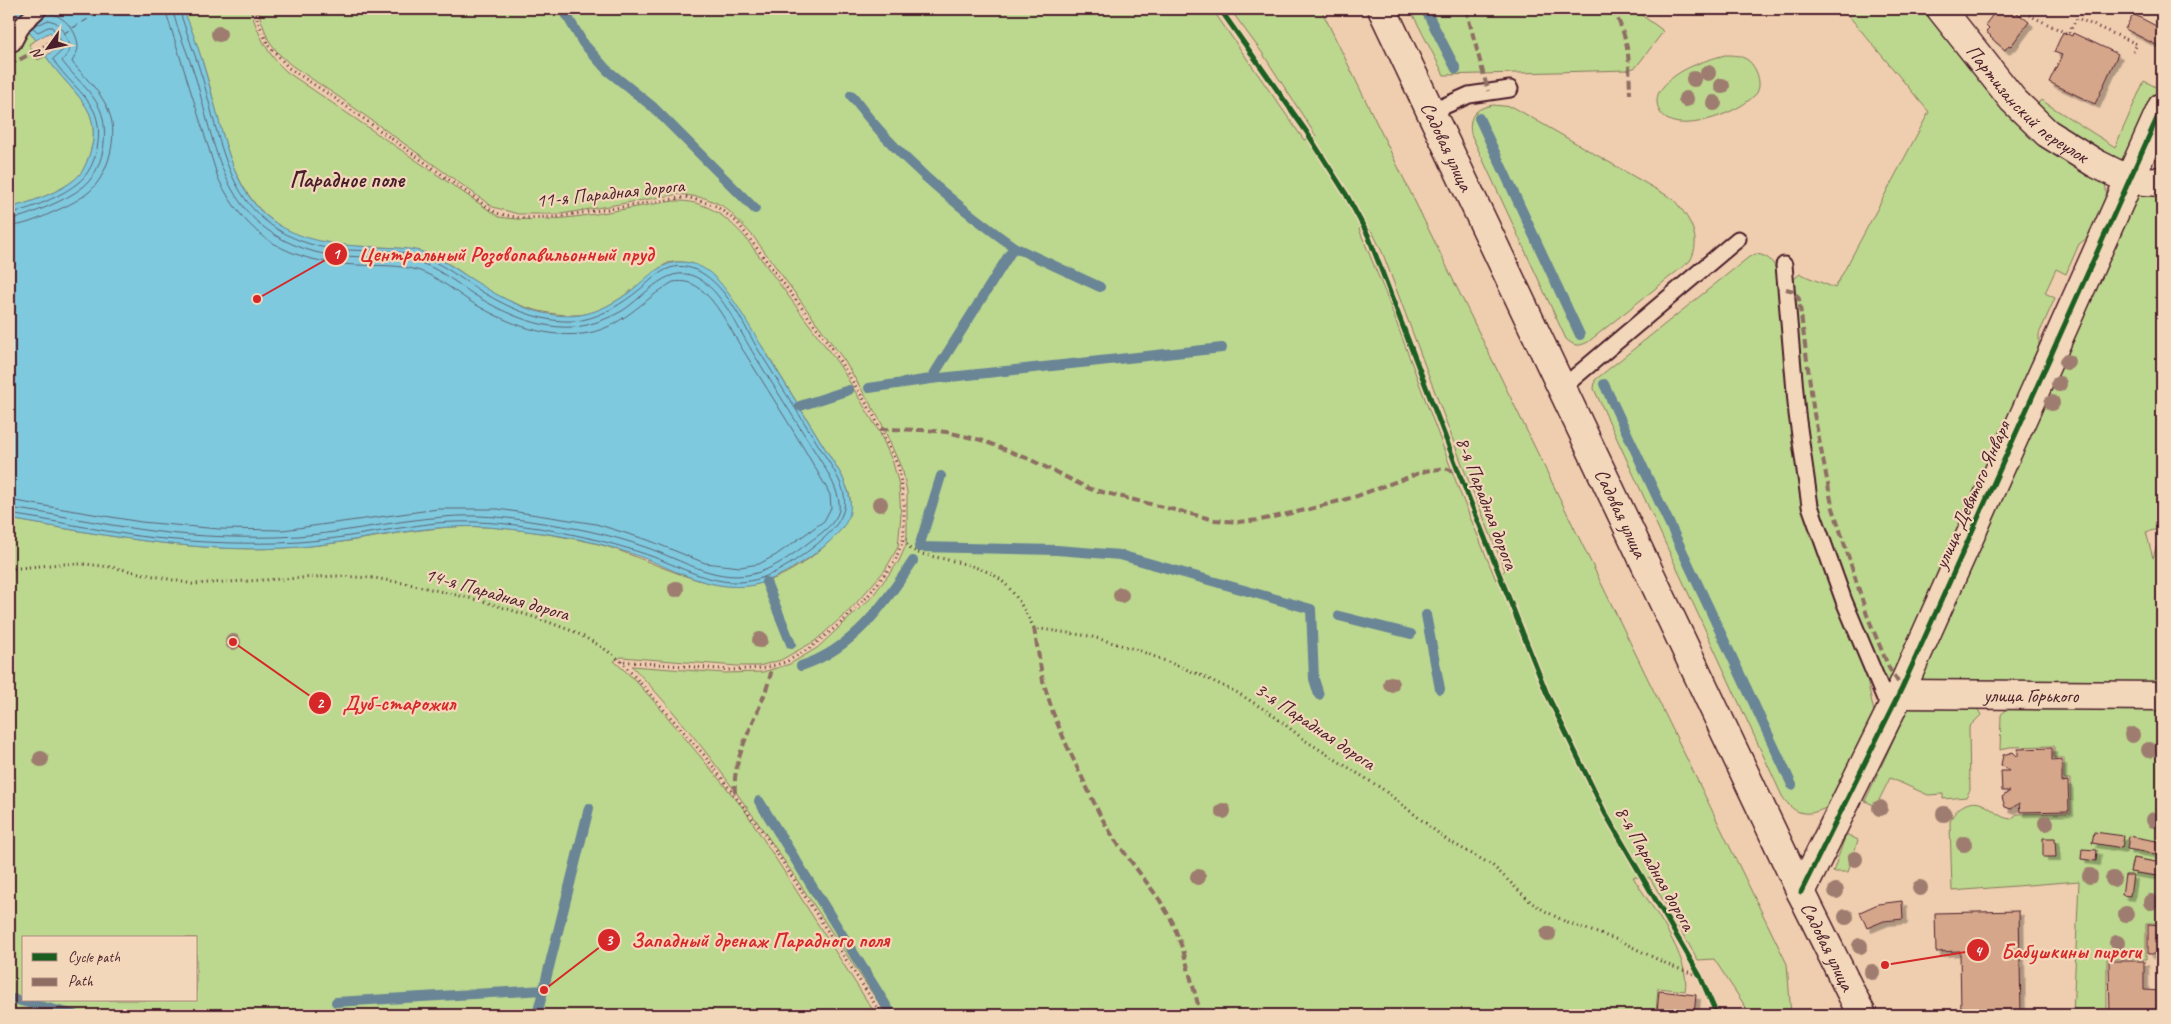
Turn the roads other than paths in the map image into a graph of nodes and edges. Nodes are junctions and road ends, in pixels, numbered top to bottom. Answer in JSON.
{"nodes":[{"id":1,"x":38,"y":9,"type":"edge"},
{"id":2,"x":1382,"y":9,"type":"edge"},
{"id":3,"x":1941,"y":9,"type":"edge"},
{"id":4,"x":13,"y":43,"type":"dead end"},
{"id":5,"x":1510,"y":89,"type":"dead end"},
{"id":6,"x":2162,"y":107,"type":"edge"},
{"id":7,"x":1431,"y":112,"type":"junction"},
{"id":8,"x":2129,"y":180,"type":"junction"},
{"id":9,"x":2162,"y":182,"type":"edge"},
{"id":10,"x":1738,"y":239,"type":"dead end"},
{"id":11,"x":1784,"y":265,"type":"dead end"},
{"id":12,"x":1563,"y":387,"type":"junction"},
{"id":13,"x":2162,"y":696,"type":"edge"},
{"id":14,"x":1895,"y":704,"type":"junction"},
{"id":15,"x":1802,"y":892,"type":"junction"},
{"id":16,"x":1862,"y":1015,"type":"edge"}],
"edges":[{"from":1,"to":4,"type":"lane"},
{"from":2,"to":7,"type":"street","name":"Садовая улица"},
{"from":3,"to":8,"type":"street","name":"Партизанский переулок"},
{"from":5,"to":7,"type":"lane"},
{"from":6,"to":8,"type":"street","name":"улица Девятого Января"},
{"from":7,"to":12,"type":"street","name":"Садовая улица"},
{"from":8,"to":9,"type":"street"},
{"from":8,"to":14,"type":"street","name":"улица Девятого Января"},
{"from":10,"to":12,"type":"lane"},
{"from":11,"to":14,"type":"lane"},
{"from":12,"to":15,"type":"street","name":"Садовая улица"},
{"from":13,"to":14,"type":"street","name":"улица Горького"},
{"from":14,"to":15,"type":"street","name":"улица Девятого Января"},
{"from":15,"to":16,"type":"street","name":"Садовая улица"}]}
